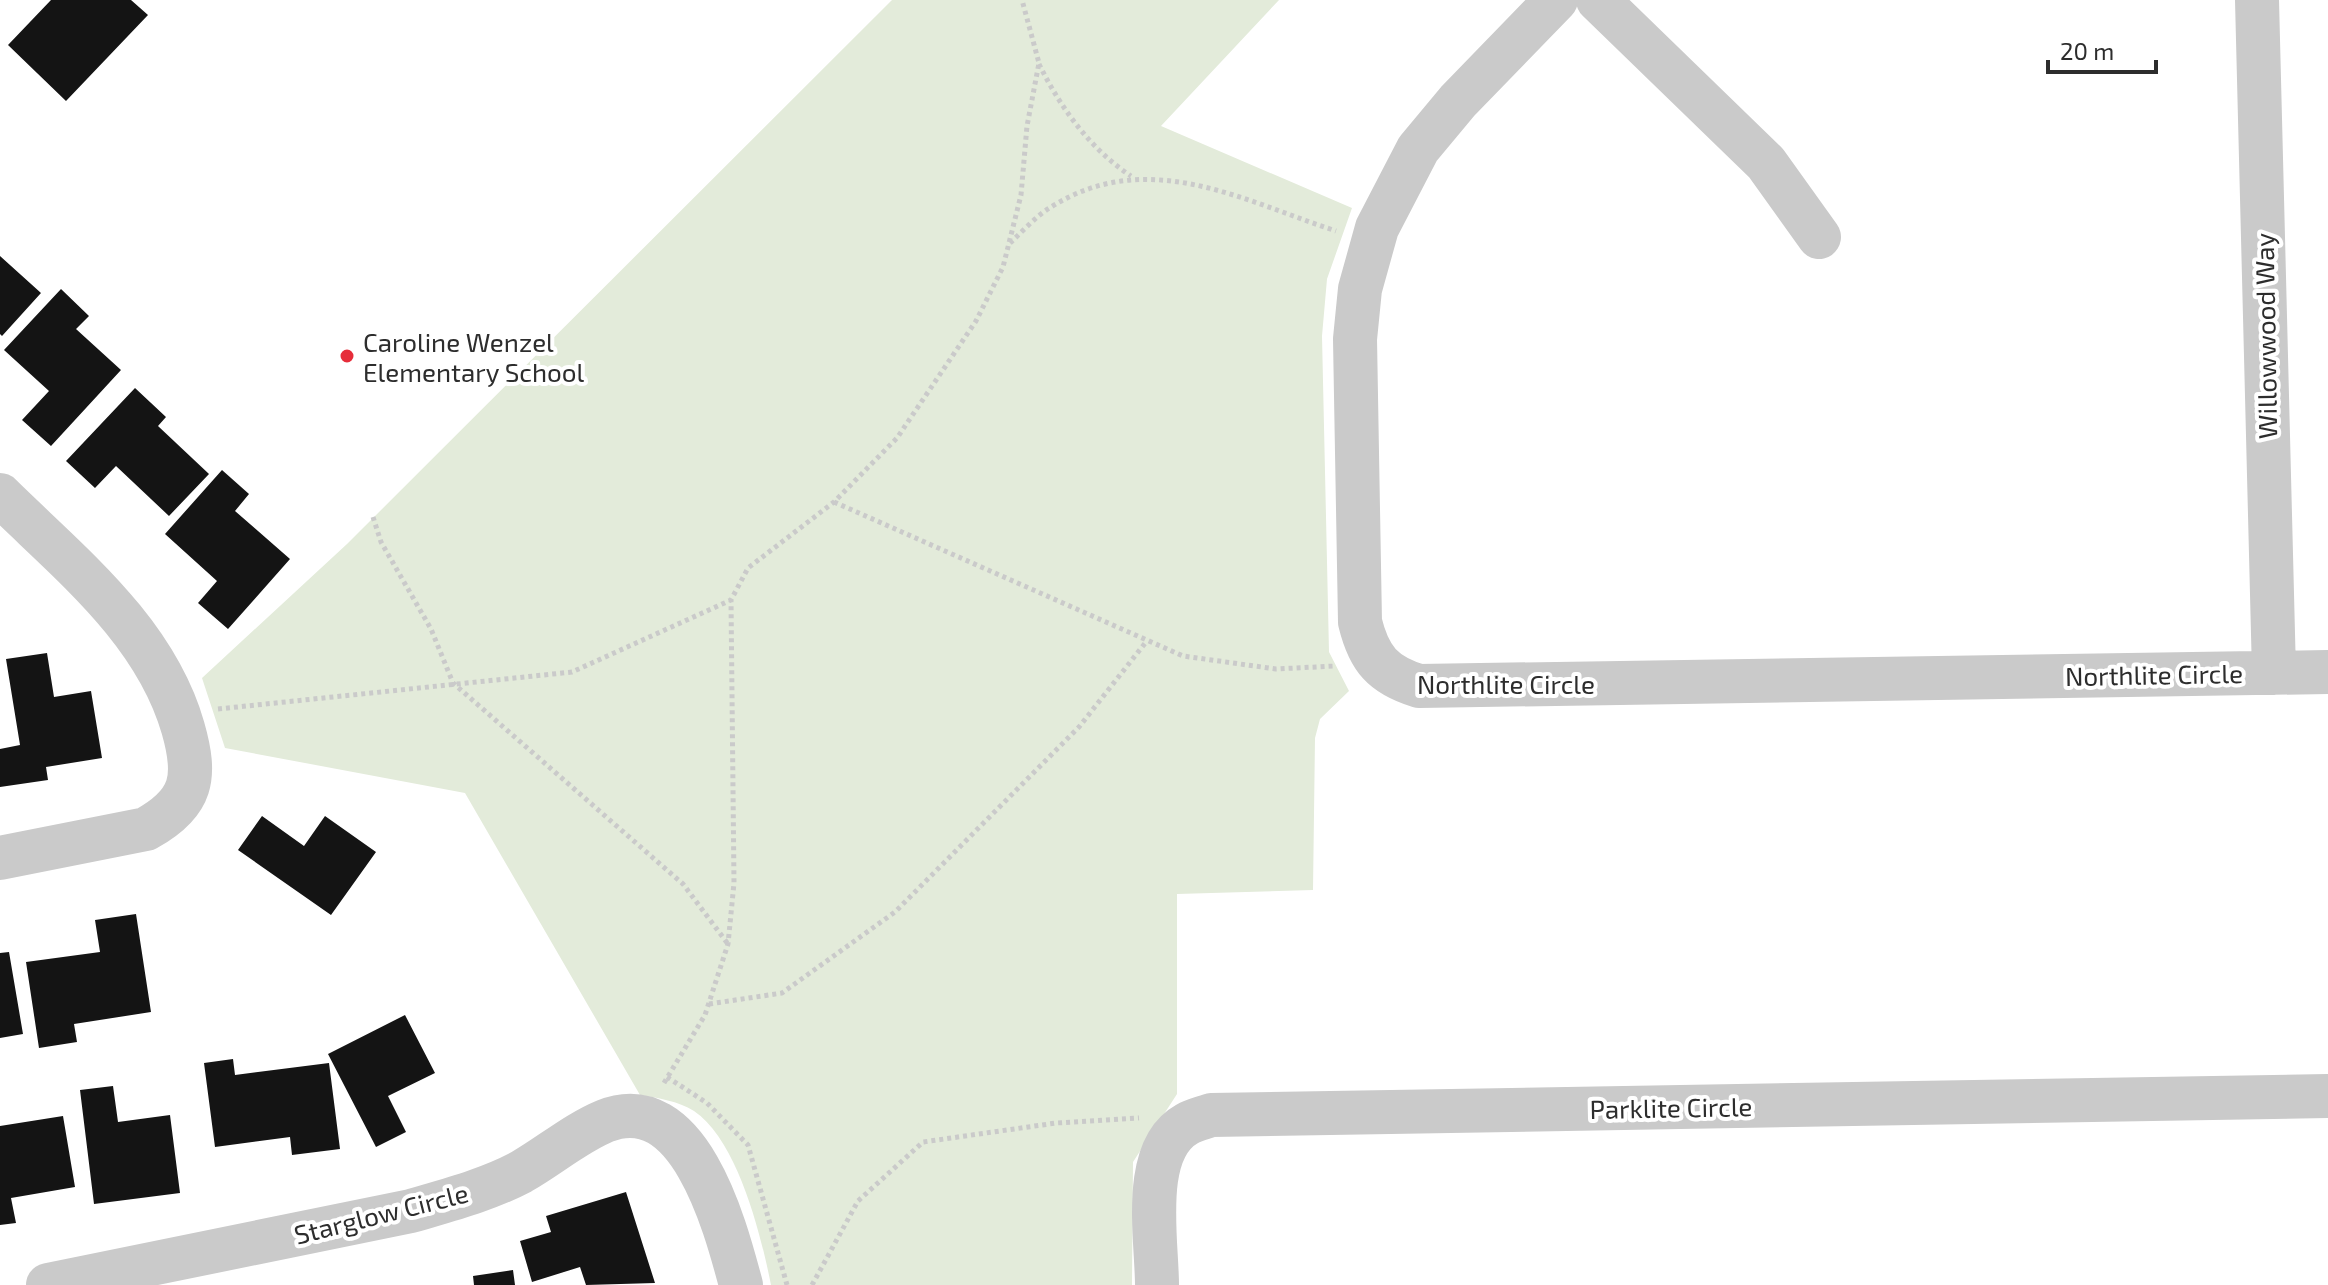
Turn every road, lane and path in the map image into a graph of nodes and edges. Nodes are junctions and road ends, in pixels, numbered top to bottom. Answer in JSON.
{"nodes":[{"id":1,"x":1022,"y":0,"type":"edge"},
{"id":2,"x":1556,"y":0,"type":"edge"},
{"id":3,"x":1598,"y":0,"type":"edge"},
{"id":4,"x":2257,"y":0,"type":"edge"},
{"id":5,"x":1039,"y":63,"type":"junction"},
{"id":6,"x":1132,"y":177,"type":"junction"},
{"id":7,"x":1348,"y":235,"type":"dead end"},
{"id":8,"x":1819,"y":237,"type":"dead end"},
{"id":9,"x":1009,"y":243,"type":"junction"},
{"id":10,"x":0,"y":495,"type":"edge"},
{"id":11,"x":834,"y":502,"type":"junction"},
{"id":12,"x":373,"y":517,"type":"dead end"},
{"id":13,"x":731,"y":600,"type":"junction"},
{"id":14,"x":1146,"y":642,"type":"junction"},
{"id":15,"x":1336,"y":666,"type":"dead end"},
{"id":16,"x":2328,"y":672,"type":"edge"},
{"id":17,"x":2274,"y":673,"type":"junction"},
{"id":18,"x":453,"y":683,"type":"junction"},
{"id":19,"x":217,"y":709,"type":"dead end"},
{"id":20,"x":0,"y":858,"type":"edge"},
{"id":21,"x":728,"y":944,"type":"junction"},
{"id":22,"x":709,"y":1004,"type":"junction"},
{"id":23,"x":667,"y":1077,"type":"dead end"},
{"id":24,"x":2328,"y":1096,"type":"edge"},
{"id":25,"x":1146,"y":1117,"type":"dead end"},
{"id":26,"x":48,"y":1285,"type":"edge"},
{"id":27,"x":741,"y":1285,"type":"edge"},
{"id":28,"x":812,"y":1285,"type":"edge"},
{"id":29,"x":1157,"y":1285,"type":"edge"}],
"edges":[{"from":1,"to":5,"type":"path"},
{"from":2,"to":17,"type":"street","name":"Northlite Circle"},
{"from":3,"to":8,"type":"street"},
{"from":4,"to":17,"type":"street","name":"Willowwood Way"},
{"from":5,"to":6,"type":"path"},
{"from":5,"to":9,"type":"path"},
{"from":6,"to":7,"type":"path"},
{"from":6,"to":9,"type":"path"},
{"from":9,"to":11,"type":"path"},
{"from":10,"to":20,"type":"street"},
{"from":11,"to":13,"type":"path"},
{"from":11,"to":14,"type":"path"},
{"from":12,"to":18,"type":"path"},
{"from":13,"to":18,"type":"path"},
{"from":13,"to":21,"type":"path"},
{"from":14,"to":15,"type":"path"},
{"from":14,"to":22,"type":"path"},
{"from":16,"to":17,"type":"street","name":"Northlite Circle"},
{"from":18,"to":19,"type":"path"},
{"from":18,"to":21,"type":"path"},
{"from":21,"to":22,"type":"path"},
{"from":22,"to":23,"type":"path"},
{"from":24,"to":29,"type":"street","name":"Parklite Circle"},
{"from":25,"to":28,"type":"path"},
{"from":26,"to":27,"type":"street","name":"Starglow Circle"}]}
